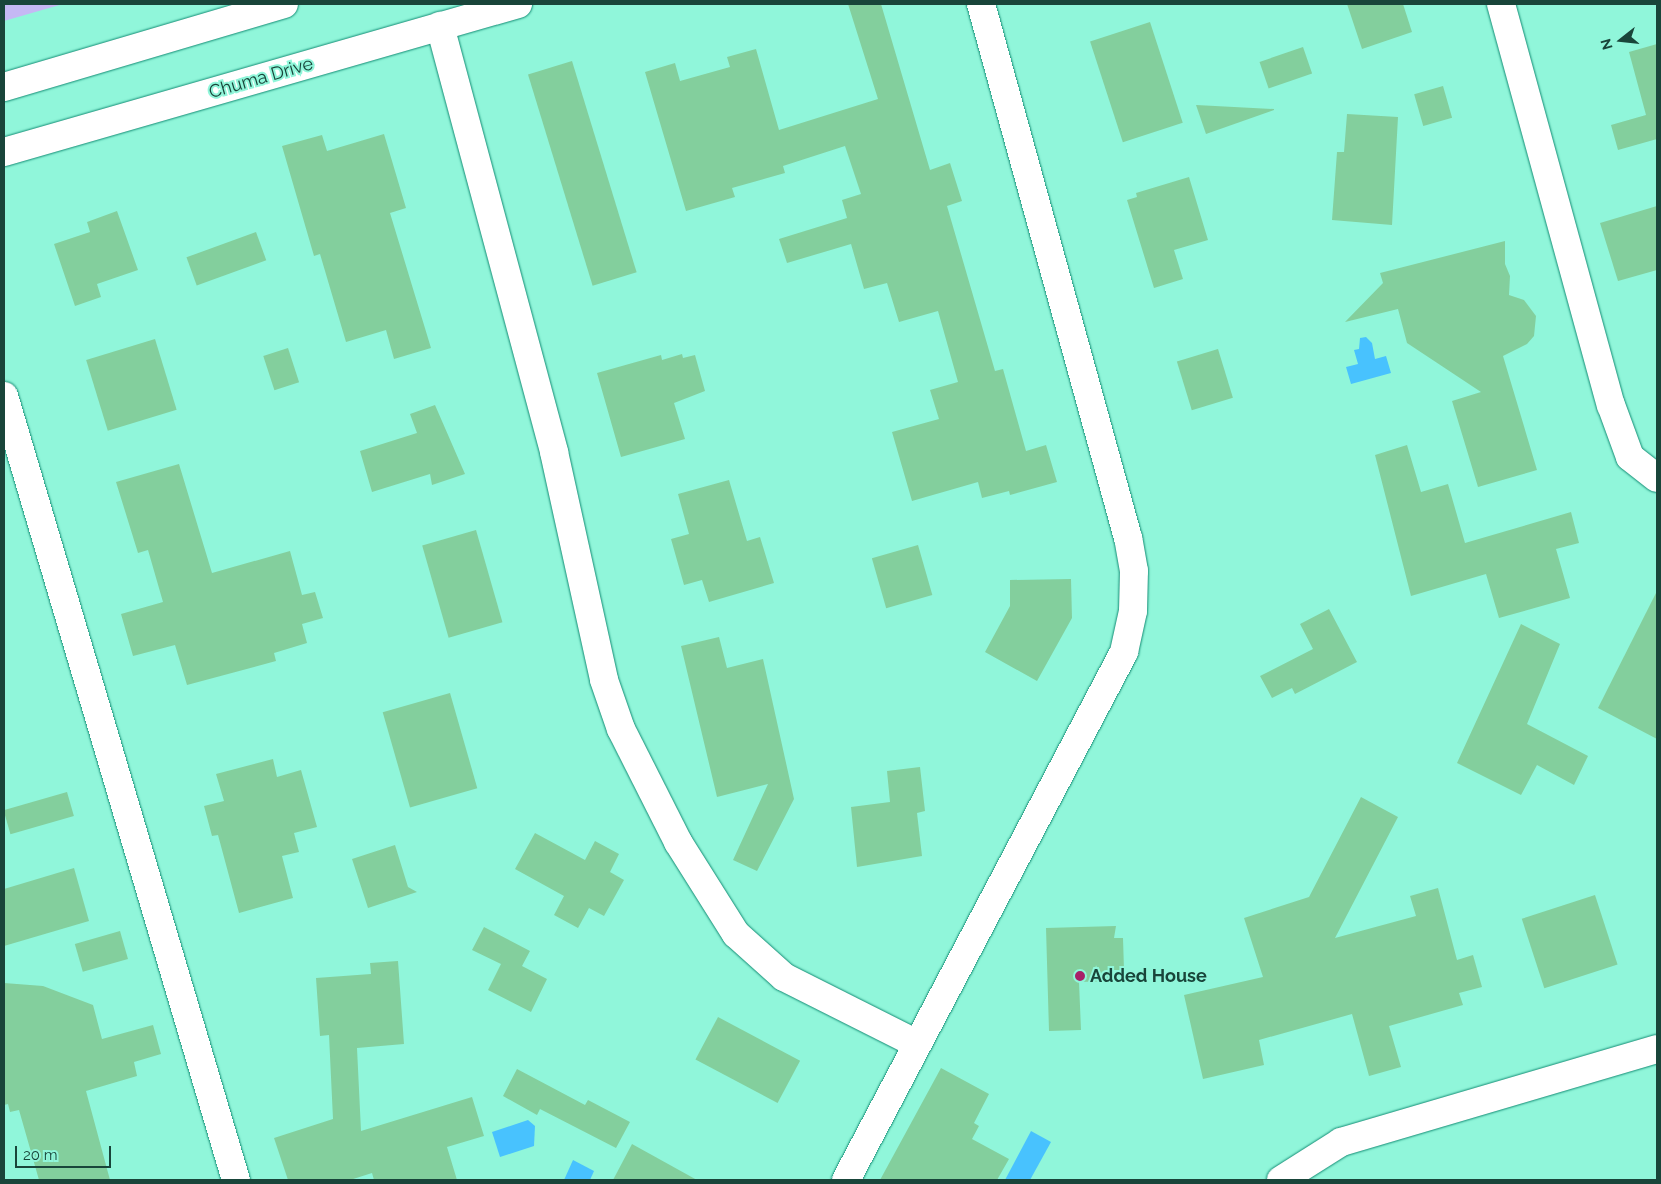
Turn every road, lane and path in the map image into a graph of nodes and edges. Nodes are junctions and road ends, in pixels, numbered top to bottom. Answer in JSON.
{"nodes":[{"id":1,"x":284,"y":4,"type":"edge"},
{"id":2,"x":518,"y":4,"type":"edge"},
{"id":3,"x":981,"y":4,"type":"edge"},
{"id":4,"x":1500,"y":4,"type":"edge"},
{"id":5,"x":440,"y":26,"type":"junction"},
{"id":6,"x":4,"y":87,"type":"edge"},
{"id":7,"x":4,"y":152,"type":"edge"},
{"id":8,"x":4,"y":396,"type":"edge"},
{"id":9,"x":1657,"y":478,"type":"edge"},
{"id":10,"x":917,"y":1044,"type":"junction"},
{"id":11,"x":1657,"y":1049,"type":"edge"},
{"id":12,"x":236,"y":1180,"type":"edge"},
{"id":13,"x":846,"y":1180,"type":"edge"},
{"id":14,"x":1281,"y":1180,"type":"edge"}],
"edges":[{"from":1,"to":6,"type":"street"},
{"from":2,"to":5,"type":"street","name":"Chuma Drive"},
{"from":3,"to":10,"type":"street"},
{"from":4,"to":9,"type":"street"},
{"from":5,"to":7,"type":"street","name":"Chuma Drive"},
{"from":5,"to":10,"type":"street"},
{"from":8,"to":12,"type":"street"},
{"from":10,"to":13,"type":"street"},
{"from":11,"to":14,"type":"street"}]}
